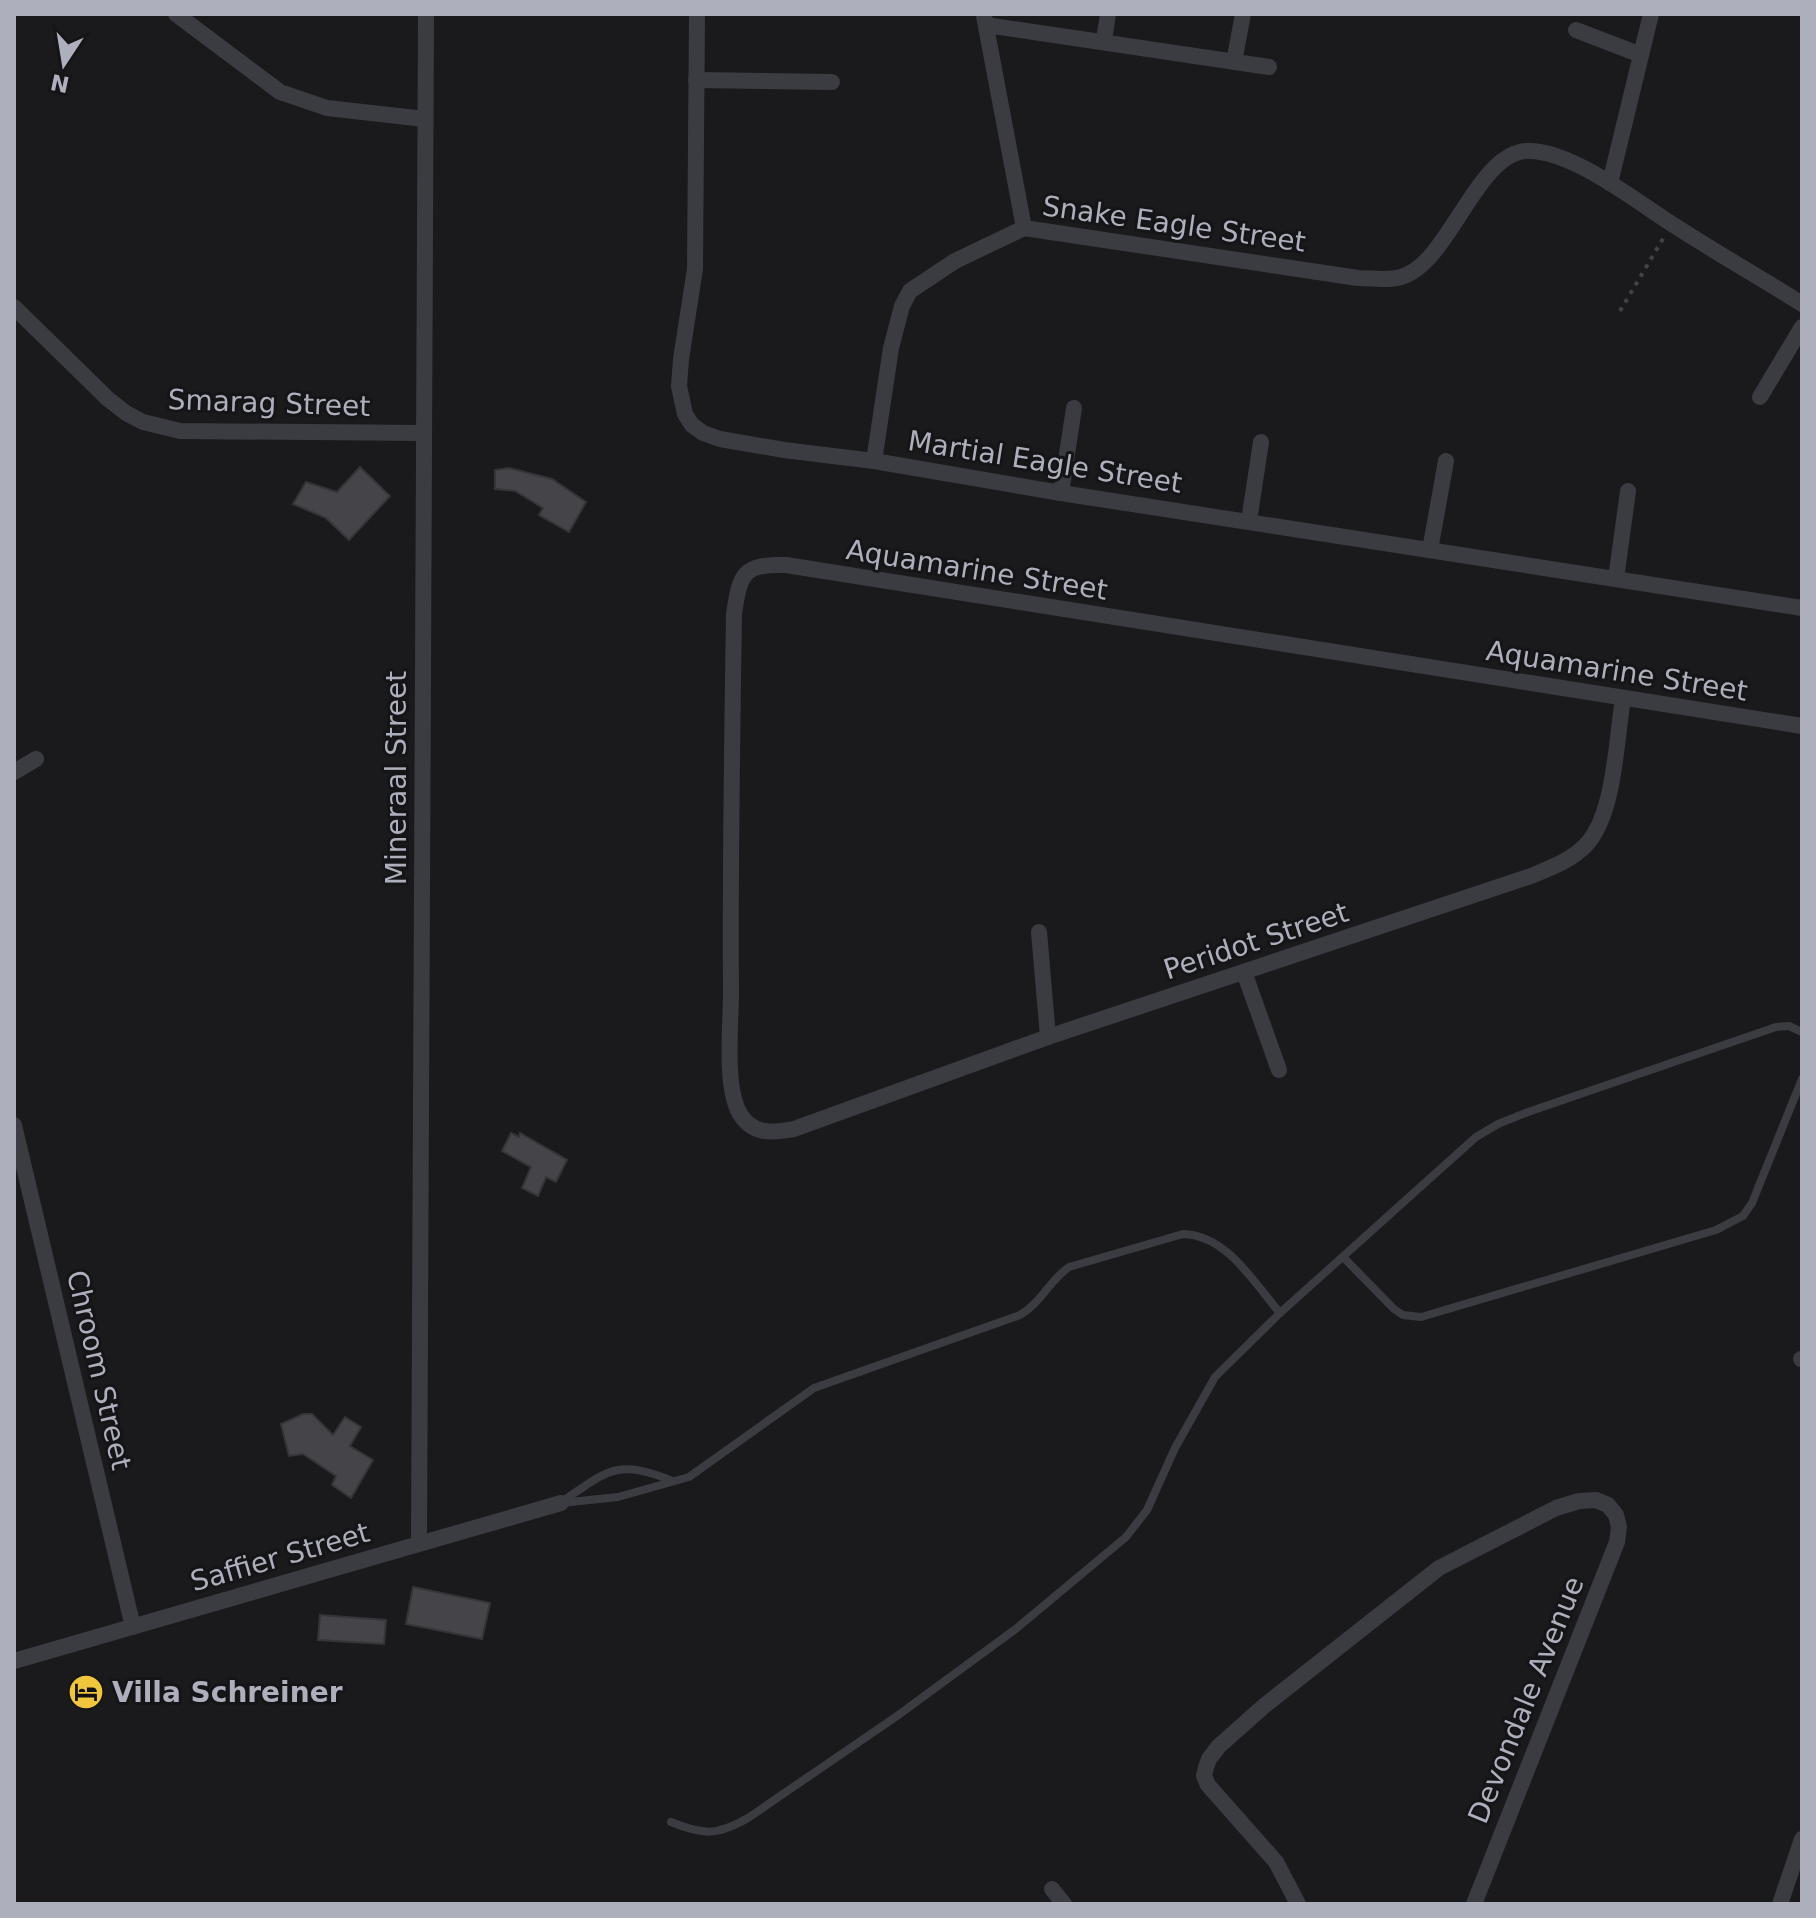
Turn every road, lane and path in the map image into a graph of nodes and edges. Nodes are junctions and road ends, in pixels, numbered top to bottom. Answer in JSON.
{"nodes":[{"id":1,"x":176,"y":14,"type":"edge"},
{"id":2,"x":426,"y":14,"type":"edge"},
{"id":3,"x":697,"y":14,"type":"edge"},
{"id":4,"x":1108,"y":14,"type":"edge"},
{"id":5,"x":1243,"y":14,"type":"edge"},
{"id":6,"x":1651,"y":14,"type":"edge"},
{"id":7,"x":985,"y":19,"type":"edge"},
{"id":8,"x":1576,"y":30,"type":"dead end"},
{"id":9,"x":1104,"y":40,"type":"junction"},
{"id":10,"x":1641,"y":55,"type":"junction"},
{"id":11,"x":1234,"y":62,"type":"junction"},
{"id":12,"x":1269,"y":67,"type":"dead end"},
{"id":13,"x":696,"y":80,"type":"junction"},
{"id":14,"x":832,"y":82,"type":"dead end"},
{"id":15,"x":425,"y":119,"type":"junction"},
{"id":16,"x":1610,"y":183,"type":"junction"},
{"id":17,"x":1672,"y":224,"type":"junction"},
{"id":18,"x":1024,"y":228,"type":"junction"},
{"id":19,"x":1802,"y":304,"type":"edge"},
{"id":20,"x":14,"y":307,"type":"edge"},
{"id":21,"x":1620,"y":311,"type":"dead end"},
{"id":22,"x":1802,"y":327,"type":"edge"},
{"id":23,"x":1760,"y":397,"type":"dead end"},
{"id":24,"x":1074,"y":408,"type":"dead end"},
{"id":25,"x":423,"y":433,"type":"junction"},
{"id":26,"x":1261,"y":442,"type":"dead end"},
{"id":27,"x":874,"y":461,"type":"junction"},
{"id":28,"x":1446,"y":461,"type":"dead end"},
{"id":29,"x":1628,"y":491,"type":"dead end"},
{"id":30,"x":1061,"y":493,"type":"junction"},
{"id":31,"x":1249,"y":521,"type":"junction"},
{"id":32,"x":1430,"y":550,"type":"junction"},
{"id":33,"x":1616,"y":579,"type":"junction"},
{"id":34,"x":1802,"y":608,"type":"edge"},
{"id":35,"x":1623,"y":699,"type":"junction"},
{"id":36,"x":1802,"y":726,"type":"edge"},
{"id":37,"x":36,"y":759,"type":"dead end"},
{"id":38,"x":14,"y":772,"type":"edge"},
{"id":39,"x":1039,"y":932,"type":"dead end"},
{"id":40,"x":1244,"y":972,"type":"junction"},
{"id":41,"x":1802,"y":1032,"type":"edge"},
{"id":42,"x":1048,"y":1037,"type":"junction"},
{"id":43,"x":1279,"y":1070,"type":"dead end"},
{"id":44,"x":1802,"y":1079,"type":"edge"},
{"id":45,"x":14,"y":1125,"type":"edge"},
{"id":46,"x":794,"y":1129,"type":"joint"},
{"id":47,"x":1344,"y":1258,"type":"junction"},
{"id":48,"x":1280,"y":1313,"type":"junction"},
{"id":49,"x":671,"y":1480,"type":"junction"},
{"id":50,"x":561,"y":1503,"type":"junction"},
{"id":51,"x":419,"y":1543,"type":"junction"},
{"id":52,"x":133,"y":1627,"type":"junction"},
{"id":53,"x":14,"y":1661,"type":"edge"},
{"id":54,"x":671,"y":1822,"type":"dead end"},
{"id":55,"x":1802,"y":1839,"type":"edge"},
{"id":56,"x":1052,"y":1889,"type":"dead end"},
{"id":57,"x":1064,"y":1904,"type":"edge"},
{"id":58,"x":1298,"y":1904,"type":"edge"},
{"id":59,"x":1474,"y":1904,"type":"edge"},
{"id":60,"x":1780,"y":1904,"type":"edge"}],
"edges":[{"from":1,"to":15,"type":"street"},
{"from":2,"to":15,"type":"street","name":"Mineraal Street"},
{"from":3,"to":13,"type":"street","name":"Martial Eagle Street"},
{"from":4,"to":9,"type":"street"},
{"from":5,"to":11,"type":"street"},
{"from":6,"to":10,"type":"street"},
{"from":7,"to":9,"type":"street"},
{"from":7,"to":18,"type":"street"},
{"from":8,"to":10,"type":"street"},
{"from":9,"to":11,"type":"street"},
{"from":10,"to":16,"type":"street"},
{"from":11,"to":12,"type":"street"},
{"from":13,"to":14,"type":"street"},
{"from":13,"to":27,"type":"street","name":"Martial Eagle Street"},
{"from":15,"to":25,"type":"street","name":"Mineraal Street"},
{"from":16,"to":17,"type":"street"},
{"from":16,"to":18,"type":"street","name":"Snake Eagle Street"},
{"from":17,"to":19,"type":"street"},
{"from":17,"to":21,"type":"path"},
{"from":18,"to":27,"type":"street","name":"Snake Eagle Street"},
{"from":20,"to":25,"type":"street","name":"Smarag Street"},
{"from":22,"to":23,"type":"street"},
{"from":24,"to":30,"type":"street"},
{"from":25,"to":51,"type":"street","name":"Mineraal Street"},
{"from":26,"to":31,"type":"street"},
{"from":27,"to":30,"type":"street","name":"Martial Eagle Street"},
{"from":28,"to":32,"type":"street"},
{"from":29,"to":33,"type":"street"},
{"from":30,"to":31,"type":"street","name":"Martial Eagle Street"},
{"from":31,"to":32,"type":"street","name":"Martial Eagle Street"},
{"from":32,"to":33,"type":"street","name":"Martial Eagle Street"},
{"from":33,"to":34,"type":"street","name":"Martial Eagle Street"},
{"from":35,"to":36,"type":"street","name":"Aquamarine Street"},
{"from":35,"to":40,"type":"street","name":"Peridot Street"},
{"from":35,"to":46,"type":"street","name":"Aquamarine Street"},
{"from":37,"to":38,"type":"street"},
{"from":39,"to":42,"type":"street"},
{"from":40,"to":42,"type":"street","name":"Peridot Street"},
{"from":40,"to":43,"type":"street"},
{"from":41,"to":47,"type":"lane"},
{"from":42,"to":46,"type":"street","name":"Peridot Street"},
{"from":44,"to":47,"type":"lane"},
{"from":45,"to":52,"type":"street","name":"Chroom Street"},
{"from":47,"to":48,"type":"lane"},
{"from":48,"to":49,"type":"lane"},
{"from":48,"to":54,"type":"lane"},
{"from":49,"to":50,"type":"lane"},
{"from":49,"to":50,"type":"lane"},
{"from":50,"to":51,"type":"street","name":"Saffier Street"},
{"from":51,"to":52,"type":"street","name":"Saffier Street"},
{"from":52,"to":53,"type":"street","name":"Saffier Street"},
{"from":55,"to":60,"type":"street"},
{"from":56,"to":57,"type":"street"},
{"from":58,"to":59,"type":"street","name":"Devondale Avenue"}]}
